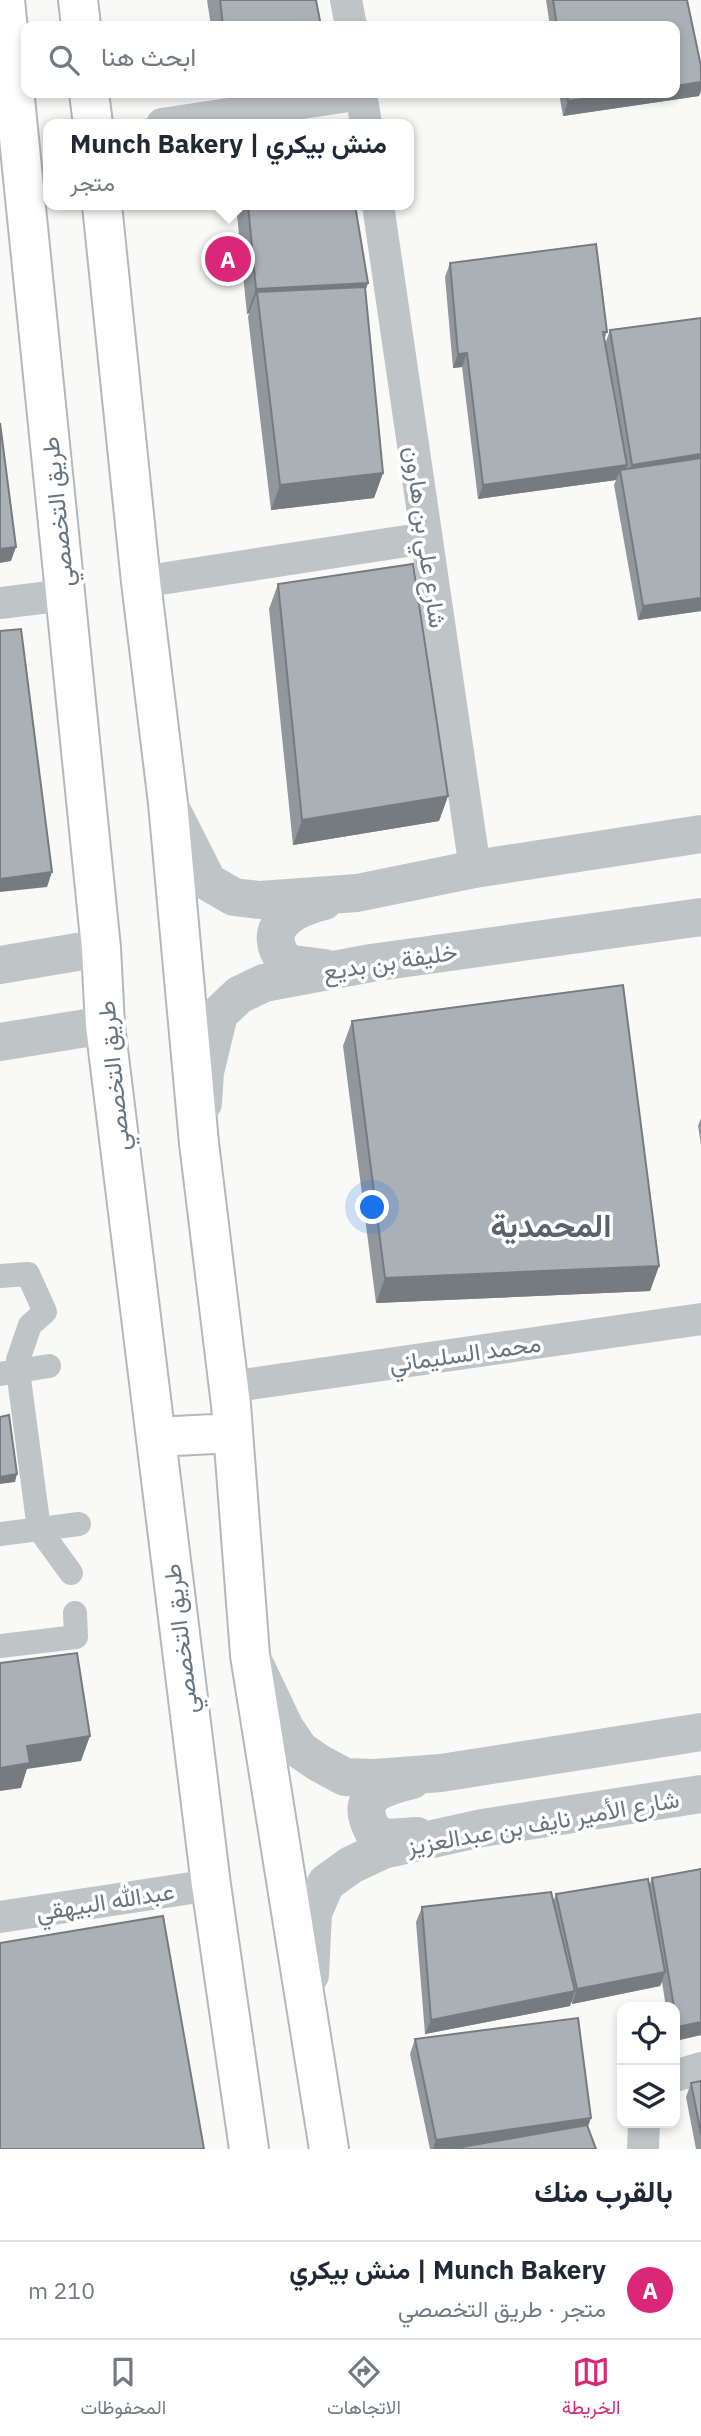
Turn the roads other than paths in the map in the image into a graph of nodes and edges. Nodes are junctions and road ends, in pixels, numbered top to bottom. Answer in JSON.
{"nodes":[{"id":1,"x":5,"y":0,"type":"edge"},
{"id":2,"x":78,"y":0,"type":"edge"},
{"id":3,"x":346,"y":0,"type":"edge"},
{"id":4,"x":80,"y":21,"type":"edge"},
{"id":5,"x":350,"y":21,"type":"edge"},
{"id":6,"x":90,"y":98,"type":"edge"},
{"id":7,"x":363,"y":104,"type":"edge"},
{"id":8,"x":92,"y":119,"type":"edge"},
{"id":9,"x":212,"y":119,"type":"edge"},
{"id":10,"x":103,"y":210,"type":"edge"},
{"id":11,"x":379,"y":210,"type":"edge"},
{"id":12,"x":426,"y":538,"type":"junction"},
{"id":13,"x":141,"y":582,"type":"junction"},
{"id":14,"x":65,"y":595,"type":"junction"},
{"id":15,"x":0,"y":603,"type":"edge"},
{"id":16,"x":168,"y":803,"type":"junction"},
{"id":17,"x":701,"y":834,"type":"edge"},
{"id":18,"x":475,"y":869,"type":"junction"},
{"id":19,"x":356,"y":892,"type":"junction"},
{"id":20,"x":701,"y":917,"type":"edge"},
{"id":21,"x":101,"y":948,"type":"junction"},
{"id":22,"x":371,"y":963,"type":"junction"},
{"id":23,"x":0,"y":965,"type":"edge"},
{"id":24,"x":105,"y":1025,"type":"junction"},
{"id":25,"x":0,"y":1042,"type":"edge"},
{"id":26,"x":199,"y":1143,"type":"junction"},
{"id":27,"x":0,"y":1276,"type":"edge"},
{"id":28,"x":701,"y":1319,"type":"edge"},
{"id":29,"x":49,"y":1366,"type":"dead end"},
{"id":30,"x":9,"y":1373,"type":"edge"},
{"id":31,"x":229,"y":1387,"type":"junction"},
{"id":32,"x":233,"y":1433,"type":"junction"},
{"id":33,"x":156,"y":1437,"type":"junction"},
{"id":34,"x":79,"y":1524,"type":"dead end"},
{"id":35,"x":39,"y":1529,"type":"junction"},
{"id":36,"x":0,"y":1534,"type":"edge"},
{"id":37,"x":71,"y":1573,"type":"dead end"},
{"id":38,"x":75,"y":1613,"type":"dead end"},
{"id":39,"x":0,"y":1646,"type":"edge"},
{"id":40,"x":250,"y":1655,"type":"junction"},
{"id":41,"x":701,"y":1732,"type":"edge"},
{"id":42,"x":441,"y":1773,"type":"junction"},
{"id":43,"x":701,"y":1794,"type":"edge"},
{"id":44,"x":466,"y":1832,"type":"junction"},
{"id":45,"x":211,"y":1885,"type":"junction"},
{"id":46,"x":0,"y":1917,"type":"edge"},
{"id":47,"x":308,"y":2022,"type":"junction"},
{"id":48,"x":701,"y":2068,"type":"edge"},
{"id":49,"x":680,"y":2074,"type":"edge"},
{"id":50,"x":644,"y":2128,"type":"edge"},
{"id":51,"x":249,"y":2149,"type":"edge"},
{"id":52,"x":329,"y":2149,"type":"edge"},
{"id":53,"x":643,"y":2149,"type":"edge"}],
"edges":[{"from":1,"to":14,"type":"main road","name":"طريق التخصصي"},
{"from":2,"to":4,"type":"main road"},
{"from":3,"to":5,"type":"street"},
{"from":6,"to":8,"type":"main road"},
{"from":7,"to":9,"type":"street"},
{"from":10,"to":13,"type":"main road"},
{"from":11,"to":12,"type":"street","name":"شارع علي بن هارون"},
{"from":12,"to":13,"type":"street"},
{"from":12,"to":18,"type":"street","name":"شارع علي بن هارون"},
{"from":13,"to":16,"type":"main road"},
{"from":14,"to":15,"type":"street"},
{"from":14,"to":21,"type":"main road","name":"طريق التخصصي"},
{"from":16,"to":19,"type":"street"},
{"from":16,"to":26,"type":"main road"},
{"from":17,"to":18,"type":"street"},
{"from":18,"to":19,"type":"street"},
{"from":19,"to":22,"type":"street"},
{"from":20,"to":22,"type":"street","name":"خليفة بن بديع"},
{"from":21,"to":23,"type":"street"},
{"from":21,"to":24,"type":"main road","name":"طريق التخصصي"},
{"from":22,"to":26,"type":"street","name":"خليفة بن بديع"},
{"from":24,"to":25,"type":"street"},
{"from":24,"to":33,"type":"main road","name":"طريق التخصصي"},
{"from":26,"to":31,"type":"main road"},
{"from":27,"to":30,"type":"street"},
{"from":28,"to":31,"type":"street","name":"محمد السليماني"},
{"from":29,"to":30,"type":"street"},
{"from":30,"to":35,"type":"street"},
{"from":31,"to":32,"type":"main road"},
{"from":32,"to":33,"type":"main road"},
{"from":32,"to":40,"type":"main road"},
{"from":33,"to":45,"type":"main road","name":"طريق التخصصي"},
{"from":34,"to":35,"type":"street"},
{"from":35,"to":36,"type":"street"},
{"from":35,"to":37,"type":"street"},
{"from":38,"to":39,"type":"street"},
{"from":40,"to":42,"type":"street"},
{"from":40,"to":47,"type":"main road"},
{"from":41,"to":42,"type":"street"},
{"from":42,"to":44,"type":"street"},
{"from":43,"to":44,"type":"street","name":"شارع الأمير نايف بن عبدالعزيز"},
{"from":44,"to":47,"type":"street","name":"شارع الأمير نايف بن عبدالعزيز"},
{"from":45,"to":46,"type":"street","name":"عبدالله البيهقي"},
{"from":45,"to":51,"type":"main road","name":"طريق التخصصي"},
{"from":47,"to":52,"type":"main road"},
{"from":48,"to":49,"type":"street"},
{"from":50,"to":53,"type":"street"}]}
